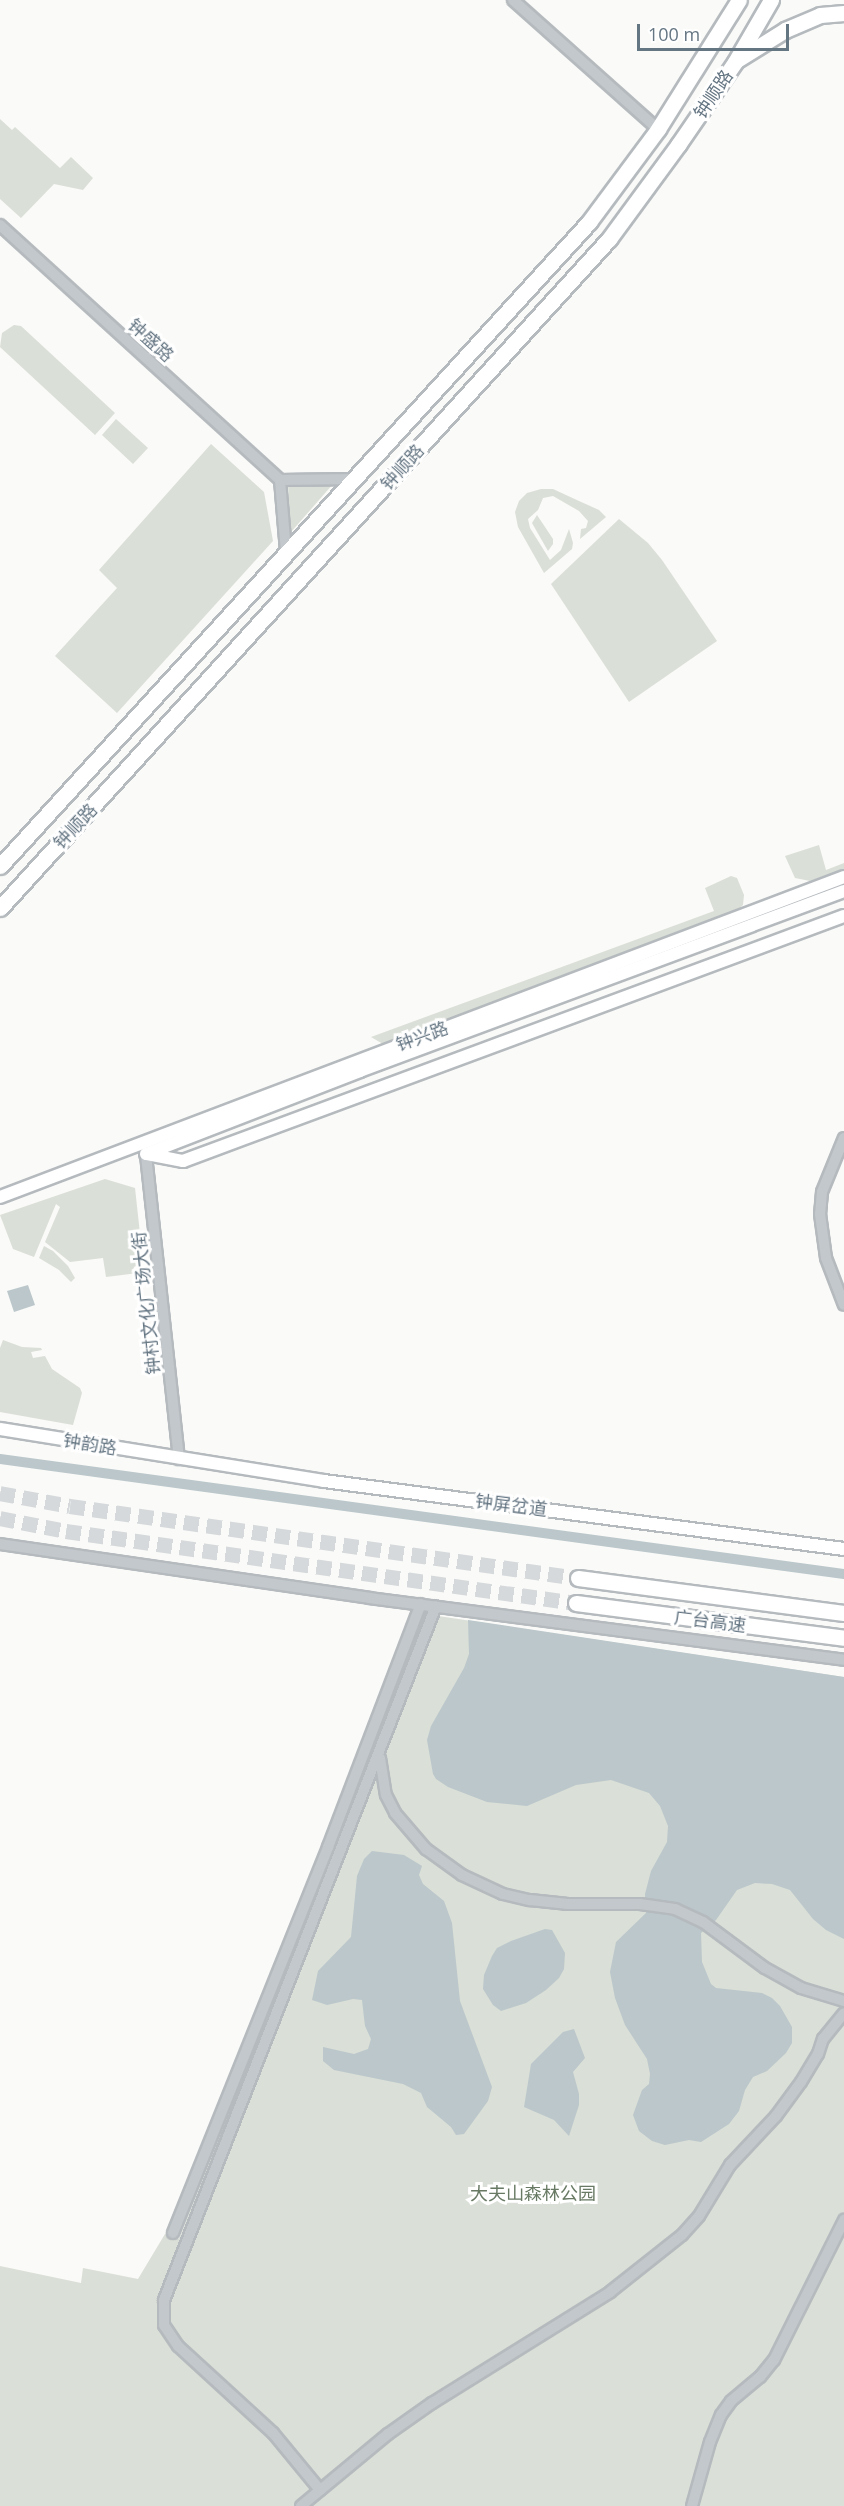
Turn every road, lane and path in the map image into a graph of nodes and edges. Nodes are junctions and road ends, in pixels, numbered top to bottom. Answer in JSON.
{"nodes":[{"id":1,"x":513,"y":0,"type":"edge"},
{"id":2,"x":739,"y":0,"type":"edge"},
{"id":3,"x":771,"y":0,"type":"edge"},
{"id":4,"x":844,"y":13,"type":"edge"},
{"id":5,"x":735,"y":62,"type":"junction"},
{"id":6,"x":658,"y":129,"type":"junction"},
{"id":7,"x":0,"y":225,"type":"edge"},
{"id":8,"x":356,"y":479,"type":"junction"},
{"id":9,"x":280,"y":480,"type":"junction"},
{"id":10,"x":286,"y":552,"type":"junction"},
{"id":11,"x":0,"y":867,"type":"edge"},
{"id":12,"x":844,"y":877,"type":"edge"},
{"id":13,"x":844,"y":891,"type":"edge"},
{"id":14,"x":0,"y":908,"type":"edge"},
{"id":15,"x":844,"y":916,"type":"edge"},
{"id":16,"x":844,"y":1138,"type":"edge"},
{"id":17,"x":145,"y":1149,"type":"junction"},
{"id":18,"x":0,"y":1197,"type":"edge"},
{"id":19,"x":844,"y":1305,"type":"edge"},
{"id":20,"x":0,"y":1429,"type":"edge"},
{"id":21,"x":179,"y":1459,"type":"junction"},
{"id":22,"x":0,"y":1544,"type":"edge"},
{"id":23,"x":844,"y":1549,"type":"edge"},
{"id":24,"x":578,"y":1578,"type":"tunnel mouth"},
{"id":25,"x":421,"y":1604,"type":"junction"},
{"id":26,"x":576,"y":1604,"type":"tunnel mouth"},
{"id":27,"x":436,"y":1606,"type":"junction"},
{"id":28,"x":844,"y":1613,"type":"edge"},
{"id":29,"x":844,"y":1638,"type":"edge"},
{"id":30,"x":844,"y":1660,"type":"edge"},
{"id":31,"x":379,"y":1754,"type":"junction"},
{"id":32,"x":844,"y":2001,"type":"edge"},
{"id":33,"x":844,"y":2013,"type":"edge"},
{"id":34,"x":844,"y":2220,"type":"edge"},
{"id":35,"x":173,"y":2233,"type":"dead end"},
{"id":36,"x":320,"y":2490,"type":"junction"},
{"id":37,"x":301,"y":2506,"type":"edge"},
{"id":38,"x":692,"y":2506,"type":"edge"}],
"edges":[{"from":1,"to":6,"type":"street"},
{"from":2,"to":6,"type":"highway","name":"钟顺路"},
{"from":3,"to":5,"type":"highway","name":"钟顺路"},
{"from":4,"to":5,"type":"highway"},
{"from":5,"to":14,"type":"highway","name":"钟顺路"},
{"from":6,"to":8,"type":"highway","name":"钟顺路"},
{"from":7,"to":9,"type":"street","name":"钟盛路"},
{"from":8,"to":9,"type":"street"},
{"from":8,"to":10,"type":"highway","name":"钟顺路"},
{"from":9,"to":10,"type":"street"},
{"from":10,"to":11,"type":"highway","name":"钟顺路"},
{"from":12,"to":17,"type":"main road","name":"钟兴路"},
{"from":13,"to":17,"type":"main road","name":"钟兴路"},
{"from":15,"to":17,"type":"main road"},
{"from":16,"to":19,"type":"street"},
{"from":17,"to":18,"type":"main road","name":"钟兴路"},
{"from":17,"to":21,"type":"street","name":"钟村文化广场大街"},
{"from":20,"to":21,"type":"main road","name":"钟韵路"},
{"from":21,"to":23,"type":"main road","name":"钟屏岔道"},
{"from":22,"to":25,"type":"street"},
{"from":24,"to":28,"type":"highway","name":"广台高速"},
{"from":25,"to":27,"type":"street"},
{"from":25,"to":35,"type":"street"},
{"from":26,"to":29,"type":"highway","name":"广台高速"},
{"from":27,"to":30,"type":"street"},
{"from":27,"to":31,"type":"street"},
{"from":31,"to":32,"type":"street"},
{"from":31,"to":36,"type":"street"},
{"from":33,"to":36,"type":"street"},
{"from":34,"to":38,"type":"street"},
{"from":36,"to":37,"type":"street"}]}
